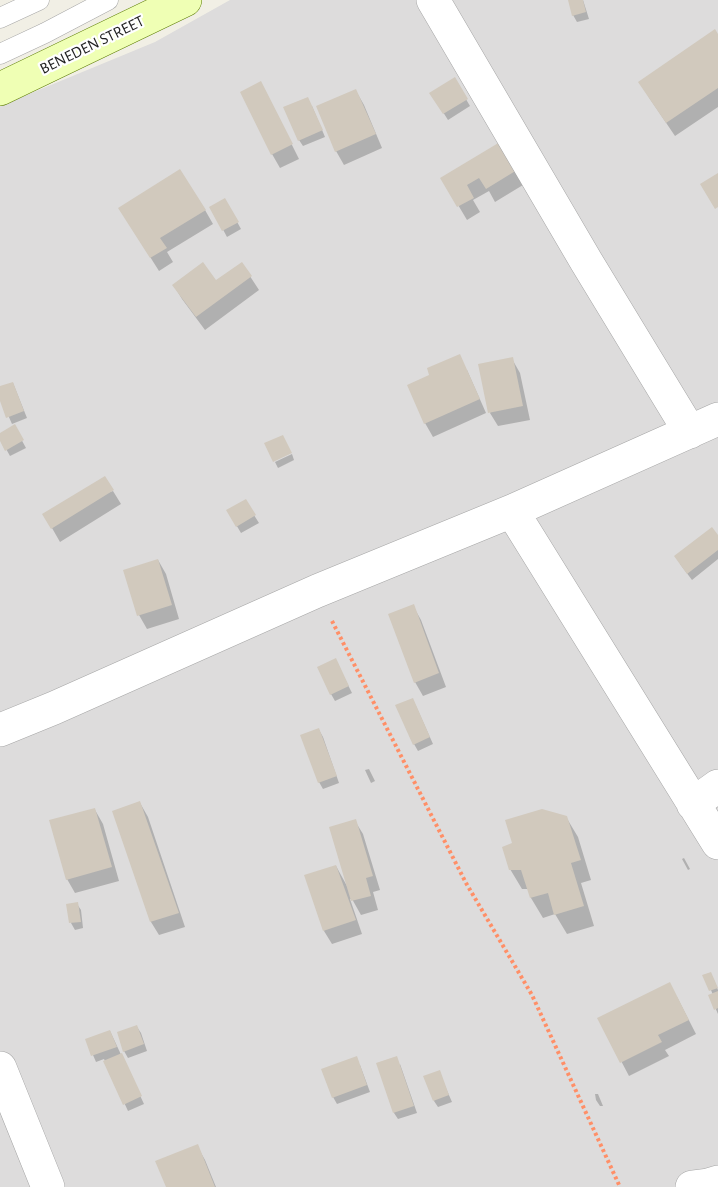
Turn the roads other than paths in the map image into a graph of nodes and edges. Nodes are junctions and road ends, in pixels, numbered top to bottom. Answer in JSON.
{"nodes":[{"id":1,"x":39,"y":0,"type":"edge"},
{"id":2,"x":108,"y":0,"type":"edge"},
{"id":3,"x":185,"y":0,"type":"edge"},
{"id":4,"x":433,"y":0,"type":"edge"},
{"id":5,"x":0,"y":18,"type":"edge"},
{"id":6,"x":0,"y":54,"type":"edge"},
{"id":7,"x":0,"y":89,"type":"edge"},
{"id":8,"x":704,"y":426,"type":"edge"},
{"id":9,"x":512,"y":511,"type":"junction"},
{"id":10,"x":0,"y":730,"type":"edge"},
{"id":11,"x":706,"y":795,"type":"edge"},
{"id":12,"x":718,"y":843,"type":"edge"},
{"id":13,"x":0,"y":1068,"type":"edge"},
{"id":14,"x":718,"y":1182,"type":"edge"},
{"id":15,"x":48,"y":1187,"type":"edge"},
{"id":16,"x":692,"y":1187,"type":"edge"}],
"edges":[{"from":1,"to":5,"type":"lane"},
{"from":2,"to":6,"type":"lane"},
{"from":3,"to":7,"type":"main road","name":"BENEDEN STREET"},
{"from":4,"to":8,"type":"street"},
{"from":8,"to":9,"type":"street"},
{"from":9,"to":10,"type":"street"},
{"from":9,"to":11,"type":"street"},
{"from":11,"to":12,"type":"street"},
{"from":13,"to":15,"type":"street"},
{"from":14,"to":16,"type":"street"}]}
